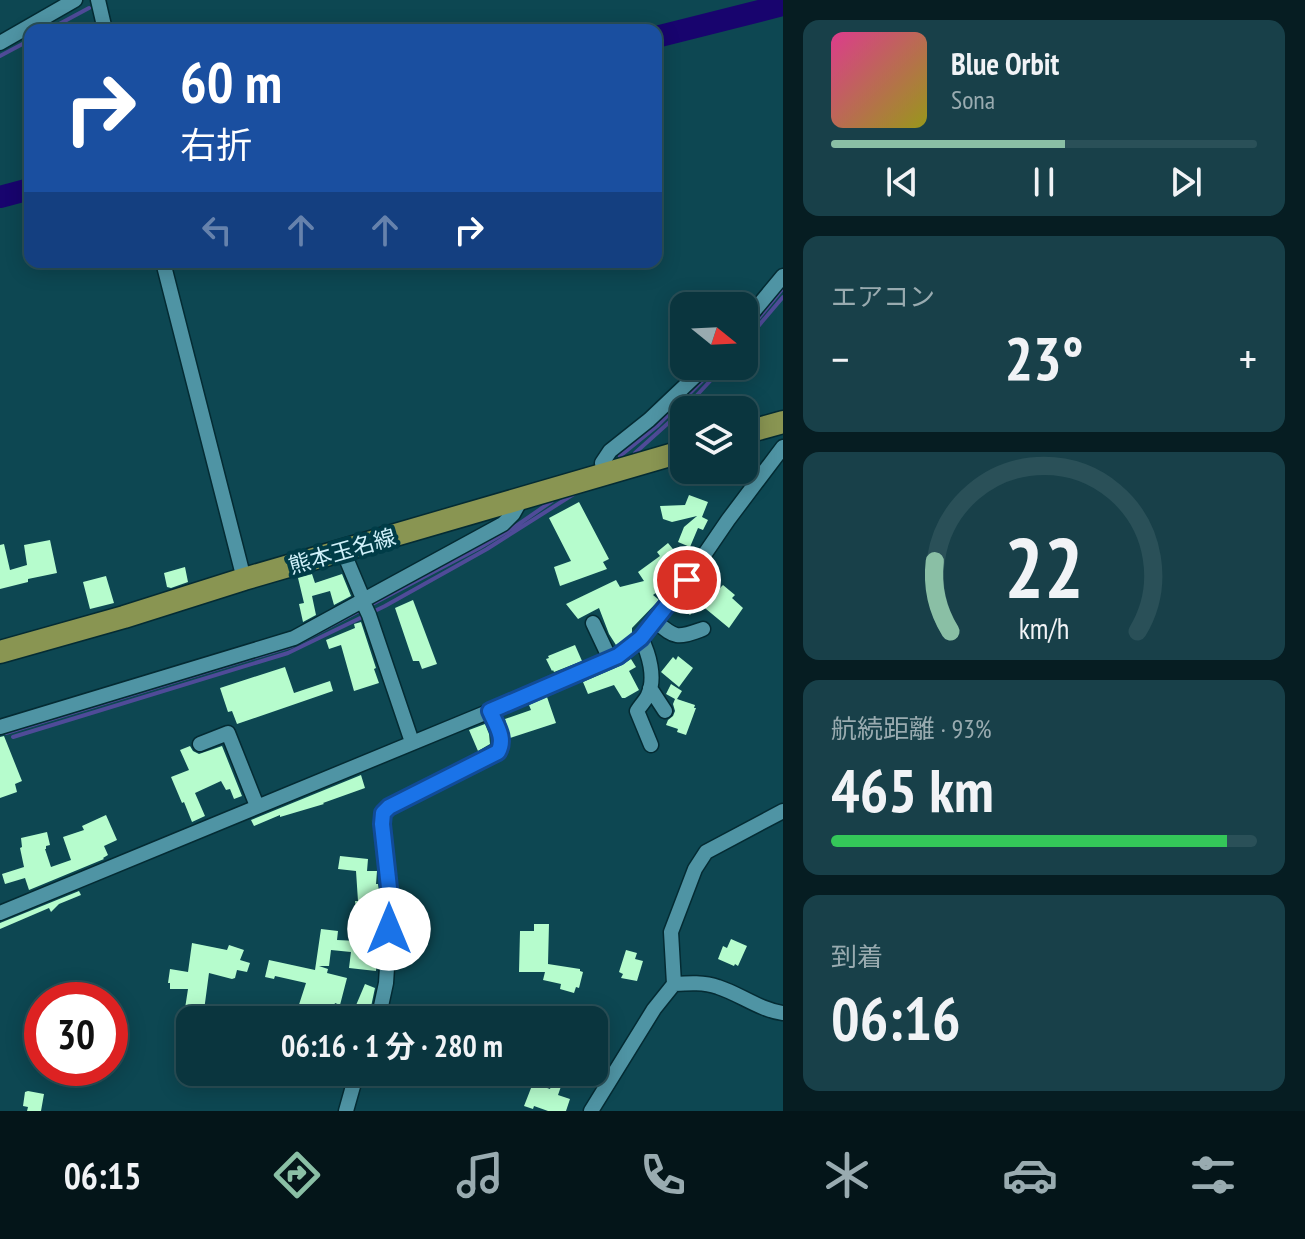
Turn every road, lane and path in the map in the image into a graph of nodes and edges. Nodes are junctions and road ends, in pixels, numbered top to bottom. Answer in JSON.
{"nodes":[{"id":1,"x":75,"y":0,"type":"edge"},
{"id":2,"x":98,"y":0,"type":"edge"},
{"id":3,"x":33,"y":24,"type":"edge"},
{"id":4,"x":104,"y":24,"type":"edge"},
{"id":5,"x":24,"y":29,"type":"edge"},
{"id":6,"x":0,"y":43,"type":"edge"},
{"id":7,"x":165,"y":268,"type":"edge"},
{"id":8,"x":783,"y":276,"type":"edge"},
{"id":9,"x":758,"y":306,"type":"edge"},
{"id":10,"x":691,"y":380,"type":"edge"},
{"id":11,"x":783,"y":422,"type":"edge"},
{"id":12,"x":758,"y":429,"type":"edge"},
{"id":13,"x":783,"y":447,"type":"edge"},
{"id":14,"x":670,"y":455,"type":"edge"},
{"id":15,"x":604,"y":474,"type":"junction"},
{"id":16,"x":522,"y":498,"type":"junction"},
{"id":17,"x":343,"y":551,"type":"junction"},
{"id":18,"x":244,"y":579,"type":"junction"},
{"id":19,"x":365,"y":606,"type":"junction"},
{"id":20,"x":656,"y":622,"type":"junction"},
{"id":21,"x":593,"y":623,"type":"dead end"},
{"id":22,"x":703,"y":629,"type":"dead end"},
{"id":23,"x":641,"y":638,"type":"junction"},
{"id":24,"x":0,"y":652,"type":"edge"},
{"id":25,"x":610,"y":659,"type":"junction"},
{"id":26,"x":650,"y":688,"type":"junction"},
{"id":27,"x":490,"y":711,"type":"junction"},
{"id":28,"x":665,"y":711,"type":"dead end"},
{"id":29,"x":0,"y":726,"type":"edge"},
{"id":30,"x":412,"y":742,"type":"junction"},
{"id":31,"x":200,"y":744,"type":"dead end"},
{"id":32,"x":651,"y":745,"type":"dead end"},
{"id":33,"x":257,"y":806,"type":"junction"},
{"id":34,"x":783,"y":811,"type":"edge"},
{"id":35,"x":0,"y":913,"type":"edge"},
{"id":36,"x":674,"y":984,"type":"junction"},
{"id":37,"x":381,"y":1006,"type":"edge"},
{"id":38,"x":783,"y":1013,"type":"edge"},
{"id":39,"x":353,"y":1086,"type":"edge"},
{"id":40,"x":346,"y":1111,"type":"edge"},
{"id":41,"x":591,"y":1111,"type":"edge"}],
"edges":[{"from":1,"to":3,"type":"street"},
{"from":2,"to":4,"type":"street"},
{"from":5,"to":6,"type":"street"},
{"from":7,"to":18,"type":"street"},
{"from":8,"to":9,"type":"street"},
{"from":10,"to":15,"type":"street"},
{"from":11,"to":12,"type":"main road"},
{"from":13,"to":20,"type":"street"},
{"from":14,"to":15,"type":"main road","name":"熊本玉名線"},
{"from":15,"to":16,"type":"main road","name":"熊本玉名線"},
{"from":16,"to":17,"type":"main road","name":"熊本玉名線"},
{"from":16,"to":19,"type":"street"},
{"from":17,"to":18,"type":"main road","name":"熊本玉名線"},
{"from":17,"to":19,"type":"street"},
{"from":18,"to":24,"type":"main road","name":"熊本玉名線"},
{"from":19,"to":29,"type":"street"},
{"from":19,"to":30,"type":"street"},
{"from":20,"to":22,"type":"street"},
{"from":20,"to":23,"type":"street"},
{"from":21,"to":25,"type":"street"},
{"from":23,"to":25,"type":"street"},
{"from":23,"to":26,"type":"street"},
{"from":25,"to":27,"type":"street"},
{"from":26,"to":28,"type":"street"},
{"from":26,"to":32,"type":"street"},
{"from":27,"to":30,"type":"street"},
{"from":27,"to":37,"type":"street"},
{"from":30,"to":33,"type":"street"},
{"from":31,"to":33,"type":"street"},
{"from":33,"to":35,"type":"street"},
{"from":34,"to":36,"type":"street"},
{"from":36,"to":38,"type":"street"},
{"from":36,"to":41,"type":"street"},
{"from":39,"to":40,"type":"street"}]}
